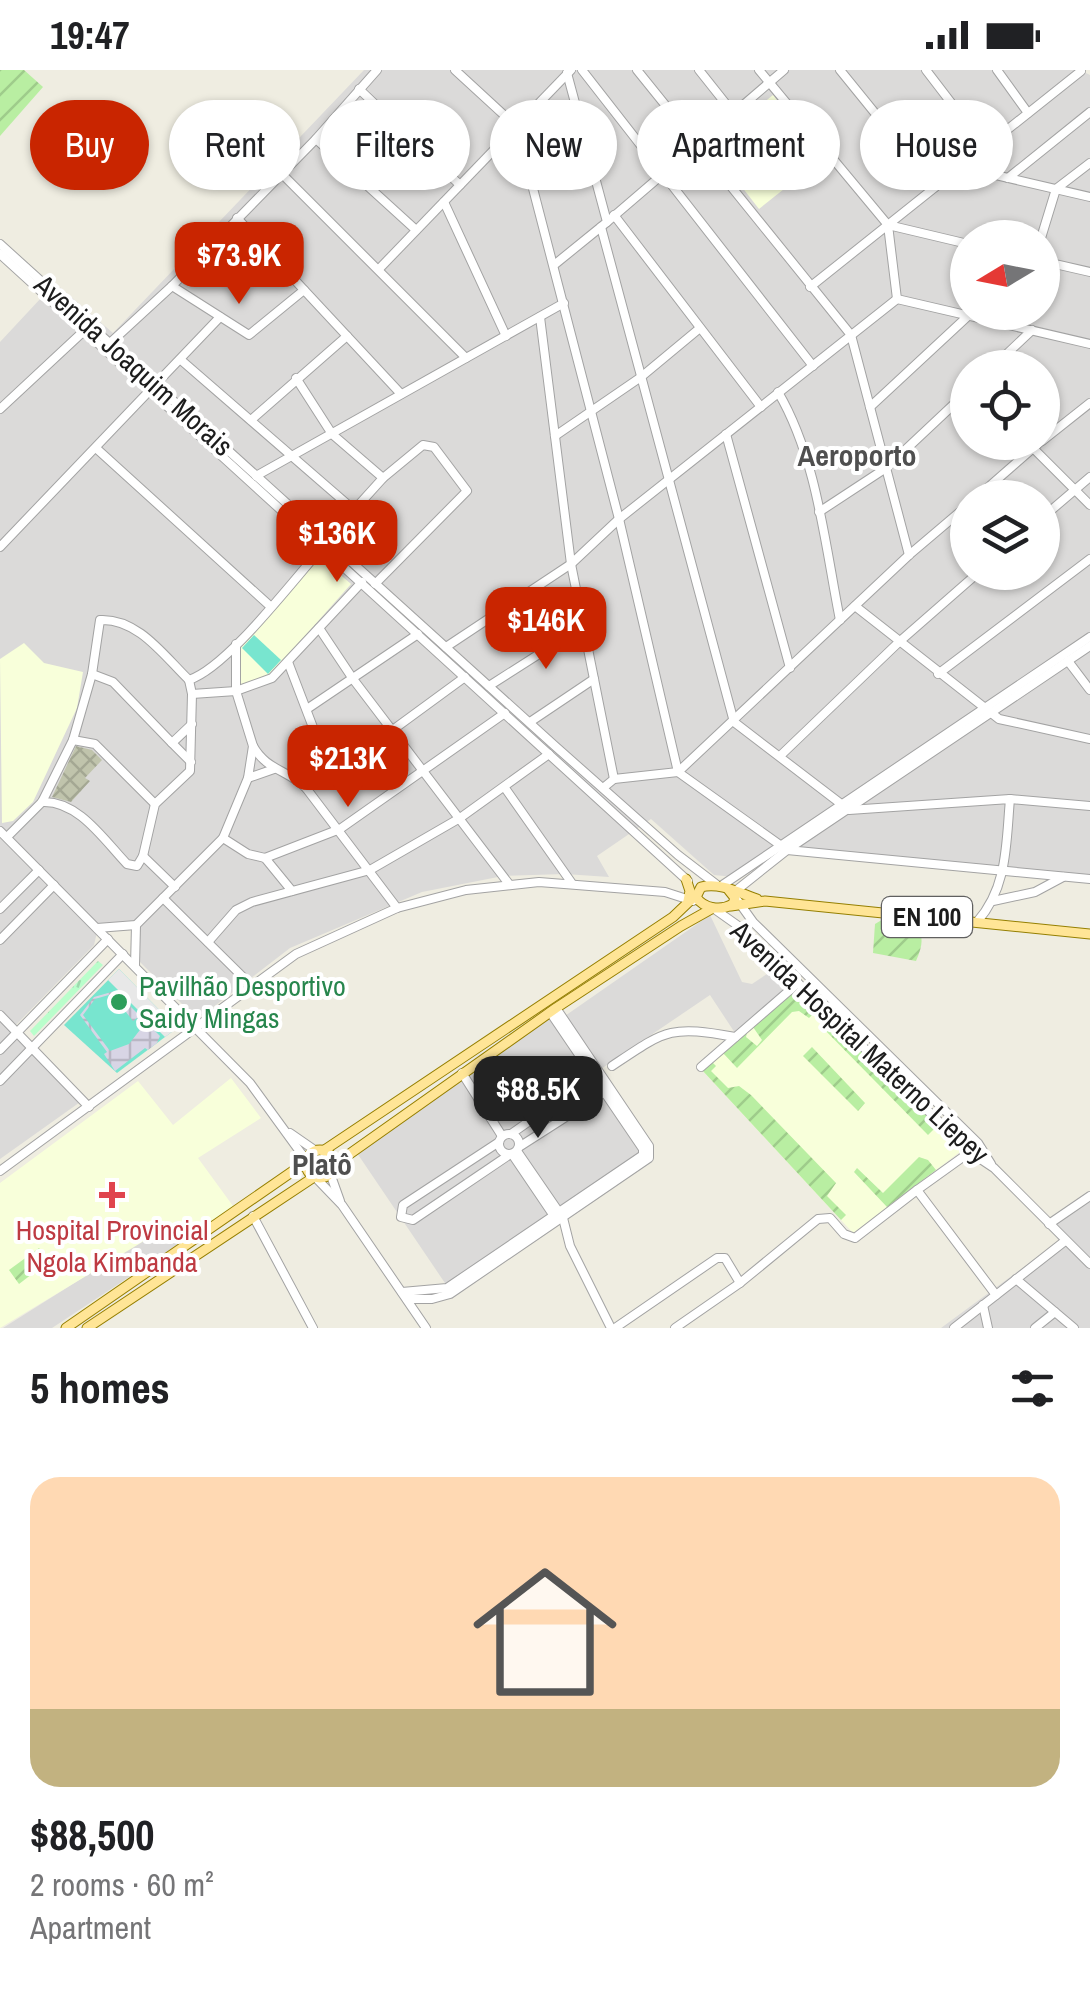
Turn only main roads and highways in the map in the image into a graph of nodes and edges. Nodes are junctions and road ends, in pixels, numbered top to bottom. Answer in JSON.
{"nodes":[{"id":1,"x":684,"y":877,"type":"road end"},
{"id":2,"x":677,"y":893,"type":"road end"},
{"id":3,"x":730,"y":894,"type":"junction"},
{"id":4,"x":691,"y":900,"type":"junction"},
{"id":5,"x":714,"y":908,"type":"junction"},
{"id":6,"x":1090,"y":934,"type":"edge"},
{"id":7,"x":319,"y":1151,"type":"junction"},
{"id":8,"x":306,"y":1162,"type":"junction"},
{"id":9,"x":332,"y":1169,"type":"junction"},
{"id":10,"x":315,"y":1177,"type":"junction"},
{"id":11,"x":222,"y":1222,"type":"junction"},
{"id":12,"x":230,"y":1233,"type":"junction"},
{"id":13,"x":66,"y":1328,"type":"edge"},
{"id":14,"x":87,"y":1328,"type":"edge"}],
"edges":[{"from":1,"to":4,"type":"main road"},
{"from":2,"to":4,"type":"main road"},
{"from":3,"to":4,"type":"main road"},
{"from":3,"to":5,"type":"main road","number":"EN 100"},
{"from":3,"to":6,"type":"main road","number":"EN 100"},
{"from":4,"to":5,"type":"main road","number":"EN 100"},
{"from":4,"to":7,"type":"main road"},
{"from":5,"to":9,"type":"main road","number":"EN 100"},
{"from":7,"to":8,"type":"main road"},
{"from":7,"to":9,"type":"main road"},
{"from":8,"to":10,"type":"main road"},
{"from":8,"to":11,"type":"main road"},
{"from":9,"to":10,"type":"main road","number":"EN 100"},
{"from":10,"to":12,"type":"main road","number":"EN 100"},
{"from":11,"to":12,"type":"main road"},
{"from":11,"to":13,"type":"main road"},
{"from":12,"to":14,"type":"main road","number":"EN 100"}]}
